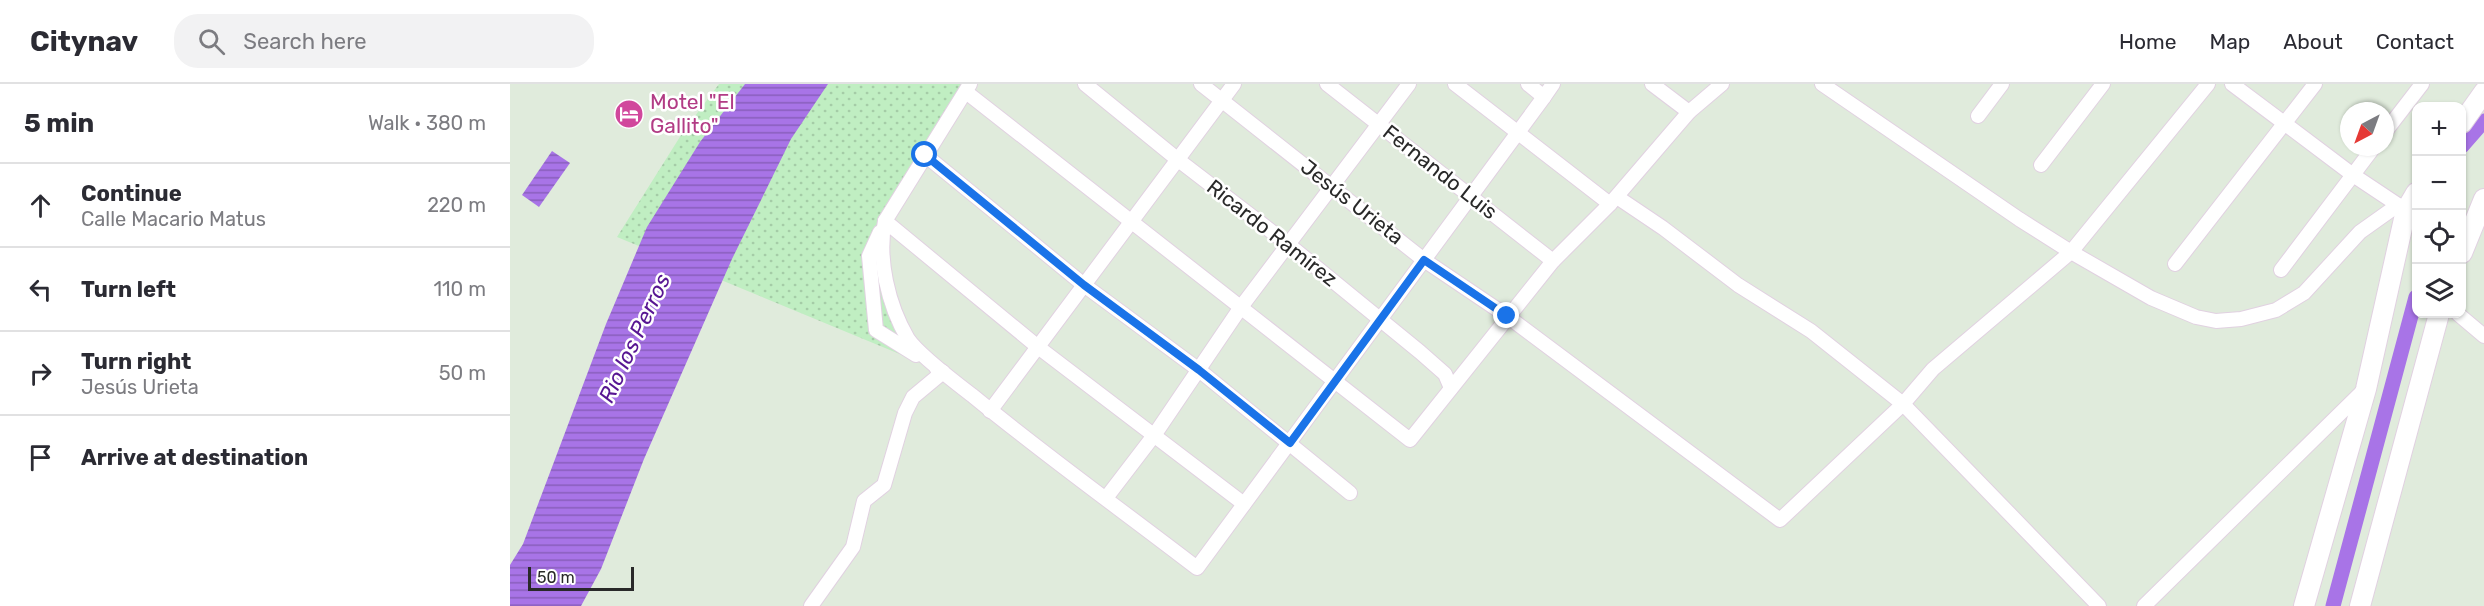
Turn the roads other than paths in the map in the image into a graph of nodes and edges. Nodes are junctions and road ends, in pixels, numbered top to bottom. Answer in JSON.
{"nodes":[{"id":1,"x":1085,"y":84,"type":"edge"},
{"id":2,"x":1201,"y":84,"type":"edge"},
{"id":3,"x":1234,"y":84,"type":"edge"},
{"id":4,"x":1327,"y":84,"type":"edge"},
{"id":5,"x":1409,"y":84,"type":"edge"},
{"id":6,"x":1455,"y":84,"type":"edge"},
{"id":7,"x":1528,"y":84,"type":"edge"},
{"id":8,"x":1553,"y":84,"type":"edge"},
{"id":9,"x":1652,"y":84,"type":"edge"},
{"id":10,"x":1722,"y":84,"type":"edge"},
{"id":11,"x":1822,"y":84,"type":"edge"},
{"id":12,"x":2002,"y":84,"type":"edge"},
{"id":13,"x":2103,"y":84,"type":"edge"},
{"id":14,"x":2208,"y":84,"type":"edge"},
{"id":15,"x":2232,"y":84,"type":"edge"},
{"id":16,"x":2315,"y":84,"type":"edge"},
{"id":17,"x":2422,"y":84,"type":"edge"},
{"id":18,"x":968,"y":88,"type":"edge"},
{"id":19,"x":2484,"y":92,"type":"edge"},
{"id":20,"x":1544,"y":97,"type":"junction"},
{"id":21,"x":1222,"y":101,"type":"junction"},
{"id":22,"x":1689,"y":112,"type":"junction"},
{"id":23,"x":1978,"y":116,"type":"dead end"},
{"id":24,"x":2466,"y":117,"type":"edge"},
{"id":25,"x":2394,"y":120,"type":"edge"},
{"id":26,"x":1379,"y":125,"type":"junction"},
{"id":27,"x":2285,"y":125,"type":"junction"},
{"id":28,"x":1518,"y":133,"type":"junction"},
{"id":29,"x":925,"y":155,"type":"junction"},
{"id":30,"x":2367,"y":156,"type":"edge"},
{"id":31,"x":1177,"y":159,"type":"junction"},
{"id":32,"x":2041,"y":165,"type":"dead end"},
{"id":33,"x":2352,"y":175,"type":"junction"},
{"id":34,"x":1333,"y":186,"type":"junction"},
{"id":35,"x":1471,"y":196,"type":"junction"},
{"id":36,"x":2412,"y":197,"type":"edge"},
{"id":37,"x":2484,"y":199,"type":"edge"},
{"id":38,"x":1613,"y":201,"type":"junction"},
{"id":39,"x":2402,"y":208,"type":"junction"},
{"id":40,"x":885,"y":220,"type":"junction"},
{"id":41,"x":1130,"y":220,"type":"junction"},
{"id":42,"x":2466,"y":244,"type":"edge"},
{"id":43,"x":1289,"y":245,"type":"junction"},
{"id":44,"x":2071,"y":252,"type":"junction"},
{"id":45,"x":1424,"y":260,"type":"junction"},
{"id":46,"x":1553,"y":261,"type":"junction"},
{"id":47,"x":2175,"y":264,"type":"dead end"},
{"id":48,"x":2281,"y":270,"type":"dead end"},
{"id":49,"x":1084,"y":285,"type":"junction"},
{"id":50,"x":1241,"y":307,"type":"junction"},
{"id":51,"x":1507,"y":316,"type":"junction"},
{"id":52,"x":2438,"y":318,"type":"edge"},
{"id":53,"x":2463,"y":318,"type":"edge"},
{"id":54,"x":1380,"y":320,"type":"junction"},
{"id":55,"x":2484,"y":336,"type":"edge"},
{"id":56,"x":1038,"y":347,"type":"junction"},
{"id":57,"x":1199,"y":370,"type":"junction"},
{"id":58,"x":943,"y":372,"type":"junction"},
{"id":59,"x":1334,"y":382,"type":"junction"},
{"id":60,"x":1450,"y":388,"type":"junction"},
{"id":61,"x":2366,"y":388,"type":"junction"},
{"id":62,"x":1904,"y":404,"type":"junction"},
{"id":63,"x":990,"y":411,"type":"junction"},
{"id":64,"x":1155,"y":434,"type":"junction"},
{"id":65,"x":1290,"y":443,"type":"junction"},
{"id":66,"x":1350,"y":493,"type":"dead end"},
{"id":67,"x":1106,"y":498,"type":"junction"},
{"id":68,"x":1244,"y":504,"type":"junction"},
{"id":69,"x":811,"y":606,"type":"edge"},
{"id":70,"x":2099,"y":606,"type":"edge"},
{"id":71,"x":2144,"y":606,"type":"edge"},
{"id":72,"x":2304,"y":606,"type":"edge"},
{"id":73,"x":2360,"y":606,"type":"edge"}],
"edges":[{"from":1,"to":31,"type":"street","name":"Ricardo Ramírez"},
{"from":2,"to":21,"type":"street","name":"Jesús Urieta"},
{"from":3,"to":21,"type":"street"},
{"from":4,"to":26,"type":"street","name":"Fernando Luis"},
{"from":5,"to":26,"type":"street"},
{"from":6,"to":28,"type":"street"},
{"from":7,"to":20,"type":"street"},
{"from":8,"to":20,"type":"street"},
{"from":9,"to":22,"type":"street"},
{"from":10,"to":22,"type":"street"},
{"from":11,"to":44,"type":"street"},
{"from":12,"to":23,"type":"street"},
{"from":13,"to":32,"type":"street"},
{"from":14,"to":44,"type":"street"},
{"from":15,"to":27,"type":"street"},
{"from":16,"to":27,"type":"street"},
{"from":17,"to":25,"type":"street"},
{"from":18,"to":29,"type":"street"},
{"from":18,"to":41,"type":"street"},
{"from":19,"to":24,"type":"street"},
{"from":20,"to":28,"type":"street"},
{"from":21,"to":31,"type":"street"},
{"from":21,"to":34,"type":"street","name":"Jesús Urieta"},
{"from":22,"to":38,"type":"street"},
{"from":26,"to":34,"type":"street"},
{"from":26,"to":35,"type":"street","name":"Fernando Luis"},
{"from":27,"to":33,"type":"street"},
{"from":27,"to":47,"type":"street"},
{"from":28,"to":35,"type":"street"},
{"from":28,"to":38,"type":"street"},
{"from":29,"to":40,"type":"street"},
{"from":29,"to":49,"type":"street"},
{"from":30,"to":33,"type":"street"},
{"from":31,"to":41,"type":"street"},
{"from":31,"to":43,"type":"street","name":"Ricardo Ramírez"},
{"from":33,"to":39,"type":"street"},
{"from":33,"to":48,"type":"street"},
{"from":34,"to":43,"type":"street"},
{"from":34,"to":45,"type":"street","name":"Jesús Urieta"},
{"from":35,"to":45,"type":"street"},
{"from":35,"to":46,"type":"street","name":"Fernando Luis"},
{"from":36,"to":39,"type":"street"},
{"from":37,"to":42,"type":"street"},
{"from":38,"to":46,"type":"street"},
{"from":38,"to":62,"type":"street"},
{"from":39,"to":44,"type":"street"},
{"from":39,"to":61,"type":"street"},
{"from":40,"to":56,"type":"street"},
{"from":40,"to":58,"type":"street"},
{"from":40,"to":58,"type":"street"},
{"from":41,"to":49,"type":"street"},
{"from":41,"to":50,"type":"street"},
{"from":43,"to":50,"type":"street"},
{"from":43,"to":54,"type":"street","name":"Ricardo Ramírez"},
{"from":44,"to":62,"type":"street"},
{"from":45,"to":51,"type":"street","name":"Jesús Urieta"},
{"from":45,"to":54,"type":"street"},
{"from":46,"to":51,"type":"street"},
{"from":49,"to":56,"type":"street"},
{"from":49,"to":57,"type":"street"},
{"from":50,"to":57,"type":"street"},
{"from":50,"to":59,"type":"street"},
{"from":51,"to":60,"type":"street"},
{"from":51,"to":62,"type":"street","name":"Jesús Urieta"},
{"from":52,"to":73,"type":"street"},
{"from":53,"to":55,"type":"street"},
{"from":54,"to":59,"type":"street"},
{"from":54,"to":60,"type":"street","name":"Ricardo Ramírez"},
{"from":56,"to":63,"type":"street"},
{"from":56,"to":64,"type":"street"},
{"from":57,"to":64,"type":"street"},
{"from":57,"to":65,"type":"street"},
{"from":58,"to":63,"type":"street"},
{"from":58,"to":69,"type":"street"},
{"from":59,"to":60,"type":"street"},
{"from":59,"to":65,"type":"street"},
{"from":61,"to":71,"type":"street"},
{"from":61,"to":72,"type":"street"},
{"from":62,"to":70,"type":"street"},
{"from":63,"to":67,"type":"street"},
{"from":64,"to":67,"type":"street"},
{"from":64,"to":68,"type":"street"},
{"from":65,"to":66,"type":"street"},
{"from":65,"to":68,"type":"street"},
{"from":67,"to":68,"type":"street"}]}
